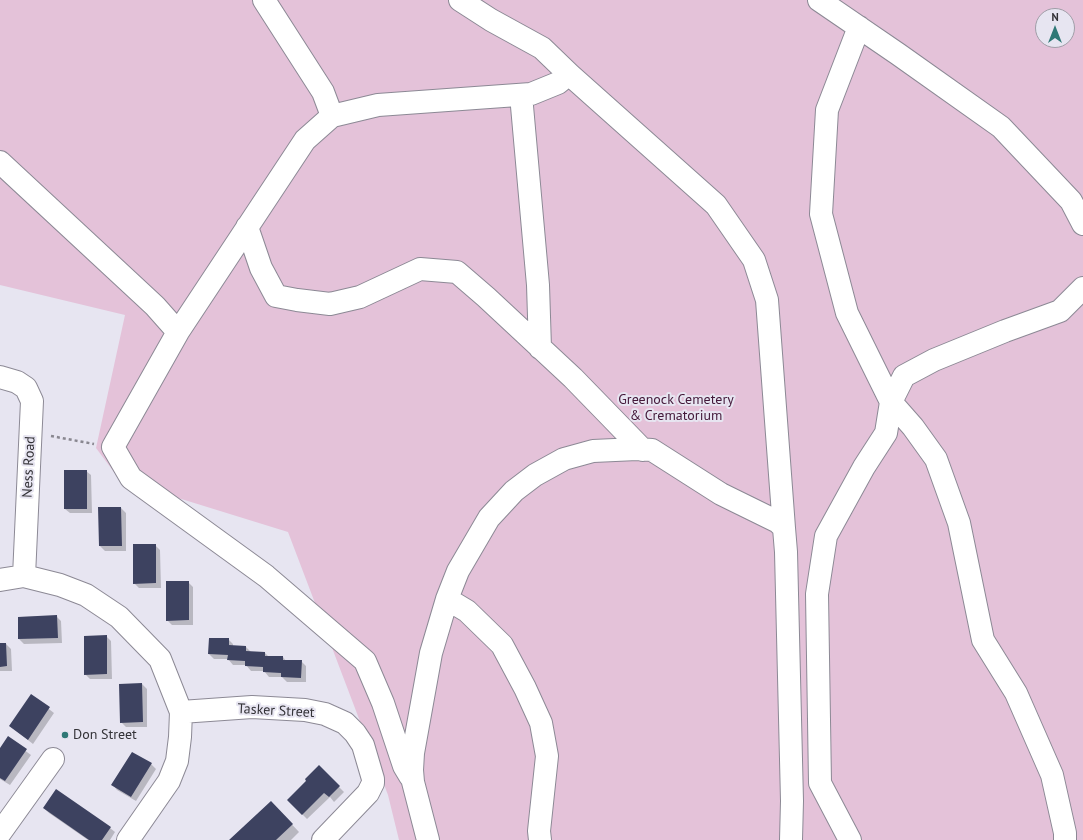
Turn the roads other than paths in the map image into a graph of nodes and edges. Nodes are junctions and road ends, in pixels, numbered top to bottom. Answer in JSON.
{"nodes":[{"id":1,"x":264,"y":0,"type":"edge"},
{"id":2,"x":460,"y":0,"type":"edge"},
{"id":3,"x":819,"y":0,"type":"edge"},
{"id":4,"x":859,"y":27,"type":"junction"},
{"id":5,"x":570,"y":74,"type":"junction"},
{"id":6,"x":521,"y":95,"type":"junction"},
{"id":7,"x":332,"y":116,"type":"junction"},
{"id":8,"x":0,"y":162,"type":"edge"},
{"id":9,"x":1083,"y":224,"type":"edge"},
{"id":10,"x":247,"y":227,"type":"junction"},
{"id":11,"x":1083,"y":288,"type":"edge"},
{"id":12,"x":178,"y":332,"type":"junction"},
{"id":13,"x":540,"y":348,"type":"junction"},
{"id":14,"x":0,"y":377,"type":"edge"},
{"id":15,"x":891,"y":402,"type":"junction"},
{"id":16,"x":643,"y":450,"type":"junction"},
{"id":17,"x":784,"y":528,"type":"junction"},
{"id":18,"x":24,"y":576,"type":"junction"},
{"id":19,"x":0,"y":580,"type":"edge"},
{"id":20,"x":447,"y":599,"type":"junction"},
{"id":21,"x":181,"y":712,"type":"junction"},
{"id":22,"x":53,"y":759,"type":"dead end"},
{"id":23,"x":414,"y":782,"type":"junction"},
{"id":24,"x":0,"y":833,"type":"edge"},
{"id":25,"x":128,"y":840,"type":"edge"},
{"id":26,"x":323,"y":840,"type":"edge"},
{"id":27,"x":428,"y":840,"type":"edge"},
{"id":28,"x":540,"y":840,"type":"edge"},
{"id":29,"x":791,"y":840,"type":"edge"},
{"id":30,"x":850,"y":840,"type":"edge"},
{"id":31,"x":1065,"y":840,"type":"edge"}],
"edges":[{"from":1,"to":7,"type":"street"},
{"from":2,"to":5,"type":"street"},
{"from":3,"to":4,"type":"street"},
{"from":4,"to":9,"type":"street"},
{"from":4,"to":15,"type":"street"},
{"from":5,"to":6,"type":"street"},
{"from":5,"to":17,"type":"street"},
{"from":6,"to":7,"type":"street"},
{"from":6,"to":13,"type":"street"},
{"from":7,"to":10,"type":"street"},
{"from":8,"to":12,"type":"street"},
{"from":10,"to":12,"type":"street"},
{"from":10,"to":13,"type":"street"},
{"from":11,"to":15,"type":"street"},
{"from":12,"to":23,"type":"street"},
{"from":13,"to":16,"type":"street"},
{"from":14,"to":18,"type":"street","name":"Ness Road"},
{"from":15,"to":30,"type":"street"},
{"from":15,"to":31,"type":"street"},
{"from":16,"to":17,"type":"street"},
{"from":16,"to":20,"type":"street"},
{"from":17,"to":29,"type":"street"},
{"from":18,"to":19,"type":"street"},
{"from":18,"to":21,"type":"street"},
{"from":20,"to":23,"type":"street"},
{"from":20,"to":28,"type":"street"},
{"from":21,"to":25,"type":"street"},
{"from":21,"to":26,"type":"street","name":"Tasker Street"},
{"from":22,"to":24,"type":"street"},
{"from":23,"to":27,"type":"street"}]}
